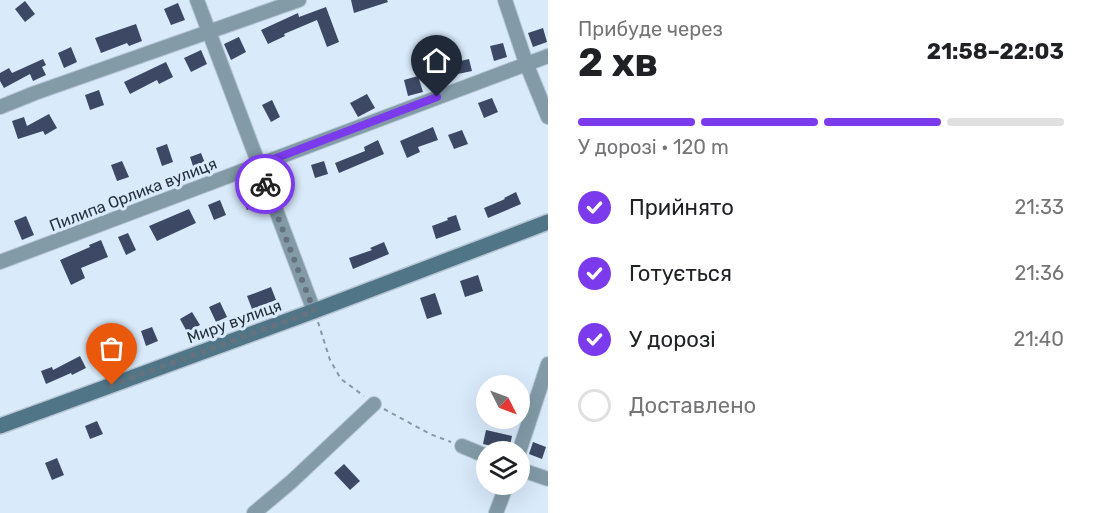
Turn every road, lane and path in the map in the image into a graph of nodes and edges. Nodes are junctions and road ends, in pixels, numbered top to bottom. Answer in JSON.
{"nodes":[{"id":1,"x":197,"y":0,"type":"edge"},
{"id":2,"x":299,"y":0,"type":"edge"},
{"id":3,"x":505,"y":0,"type":"edge"},
{"id":4,"x":210,"y":32,"type":"junction"},
{"id":5,"x":548,"y":56,"type":"edge"},
{"id":6,"x":526,"y":63,"type":"junction"},
{"id":7,"x":0,"y":107,"type":"edge"},
{"id":8,"x":548,"y":117,"type":"edge"},
{"id":9,"x":258,"y":165,"type":"junction"},
{"id":10,"x":548,"y":222,"type":"edge"},
{"id":11,"x":0,"y":262,"type":"edge"},
{"id":12,"x":314,"y":311,"type":"junction"},
{"id":13,"x":548,"y":364,"type":"edge"},
{"id":14,"x":374,"y":404,"type":"dead end"},
{"id":15,"x":0,"y":426,"type":"edge"},
{"id":16,"x":523,"y":441,"type":"edge"},
{"id":17,"x":462,"y":446,"type":"dead end"},
{"id":18,"x":476,"y":452,"type":"edge"},
{"id":19,"x":530,"y":473,"type":"edge"},
{"id":20,"x":548,"y":479,"type":"edge"},
{"id":21,"x":503,"y":495,"type":"edge"},
{"id":22,"x":255,"y":513,"type":"edge"},
{"id":23,"x":496,"y":513,"type":"edge"}],
"edges":[{"from":1,"to":4,"type":"street"},
{"from":2,"to":4,"type":"street"},
{"from":3,"to":6,"type":"street"},
{"from":4,"to":7,"type":"street"},
{"from":4,"to":9,"type":"street"},
{"from":5,"to":6,"type":"street","name":"Пилипа Орлика вулиця"},
{"from":6,"to":8,"type":"street"},
{"from":6,"to":9,"type":"street","name":"Пилипа Орлика вулиця"},
{"from":9,"to":11,"type":"street","name":"Пилипа Орлика вулиця"},
{"from":9,"to":12,"type":"street"},
{"from":10,"to":12,"type":"street","name":"Миру вулиця"},
{"from":12,"to":15,"type":"street","name":"Миру вулиця"},
{"from":13,"to":16,"type":"street"},
{"from":14,"to":22,"type":"street"},
{"from":17,"to":18,"type":"street"},
{"from":19,"to":20,"type":"street"},
{"from":21,"to":23,"type":"street"}]}
